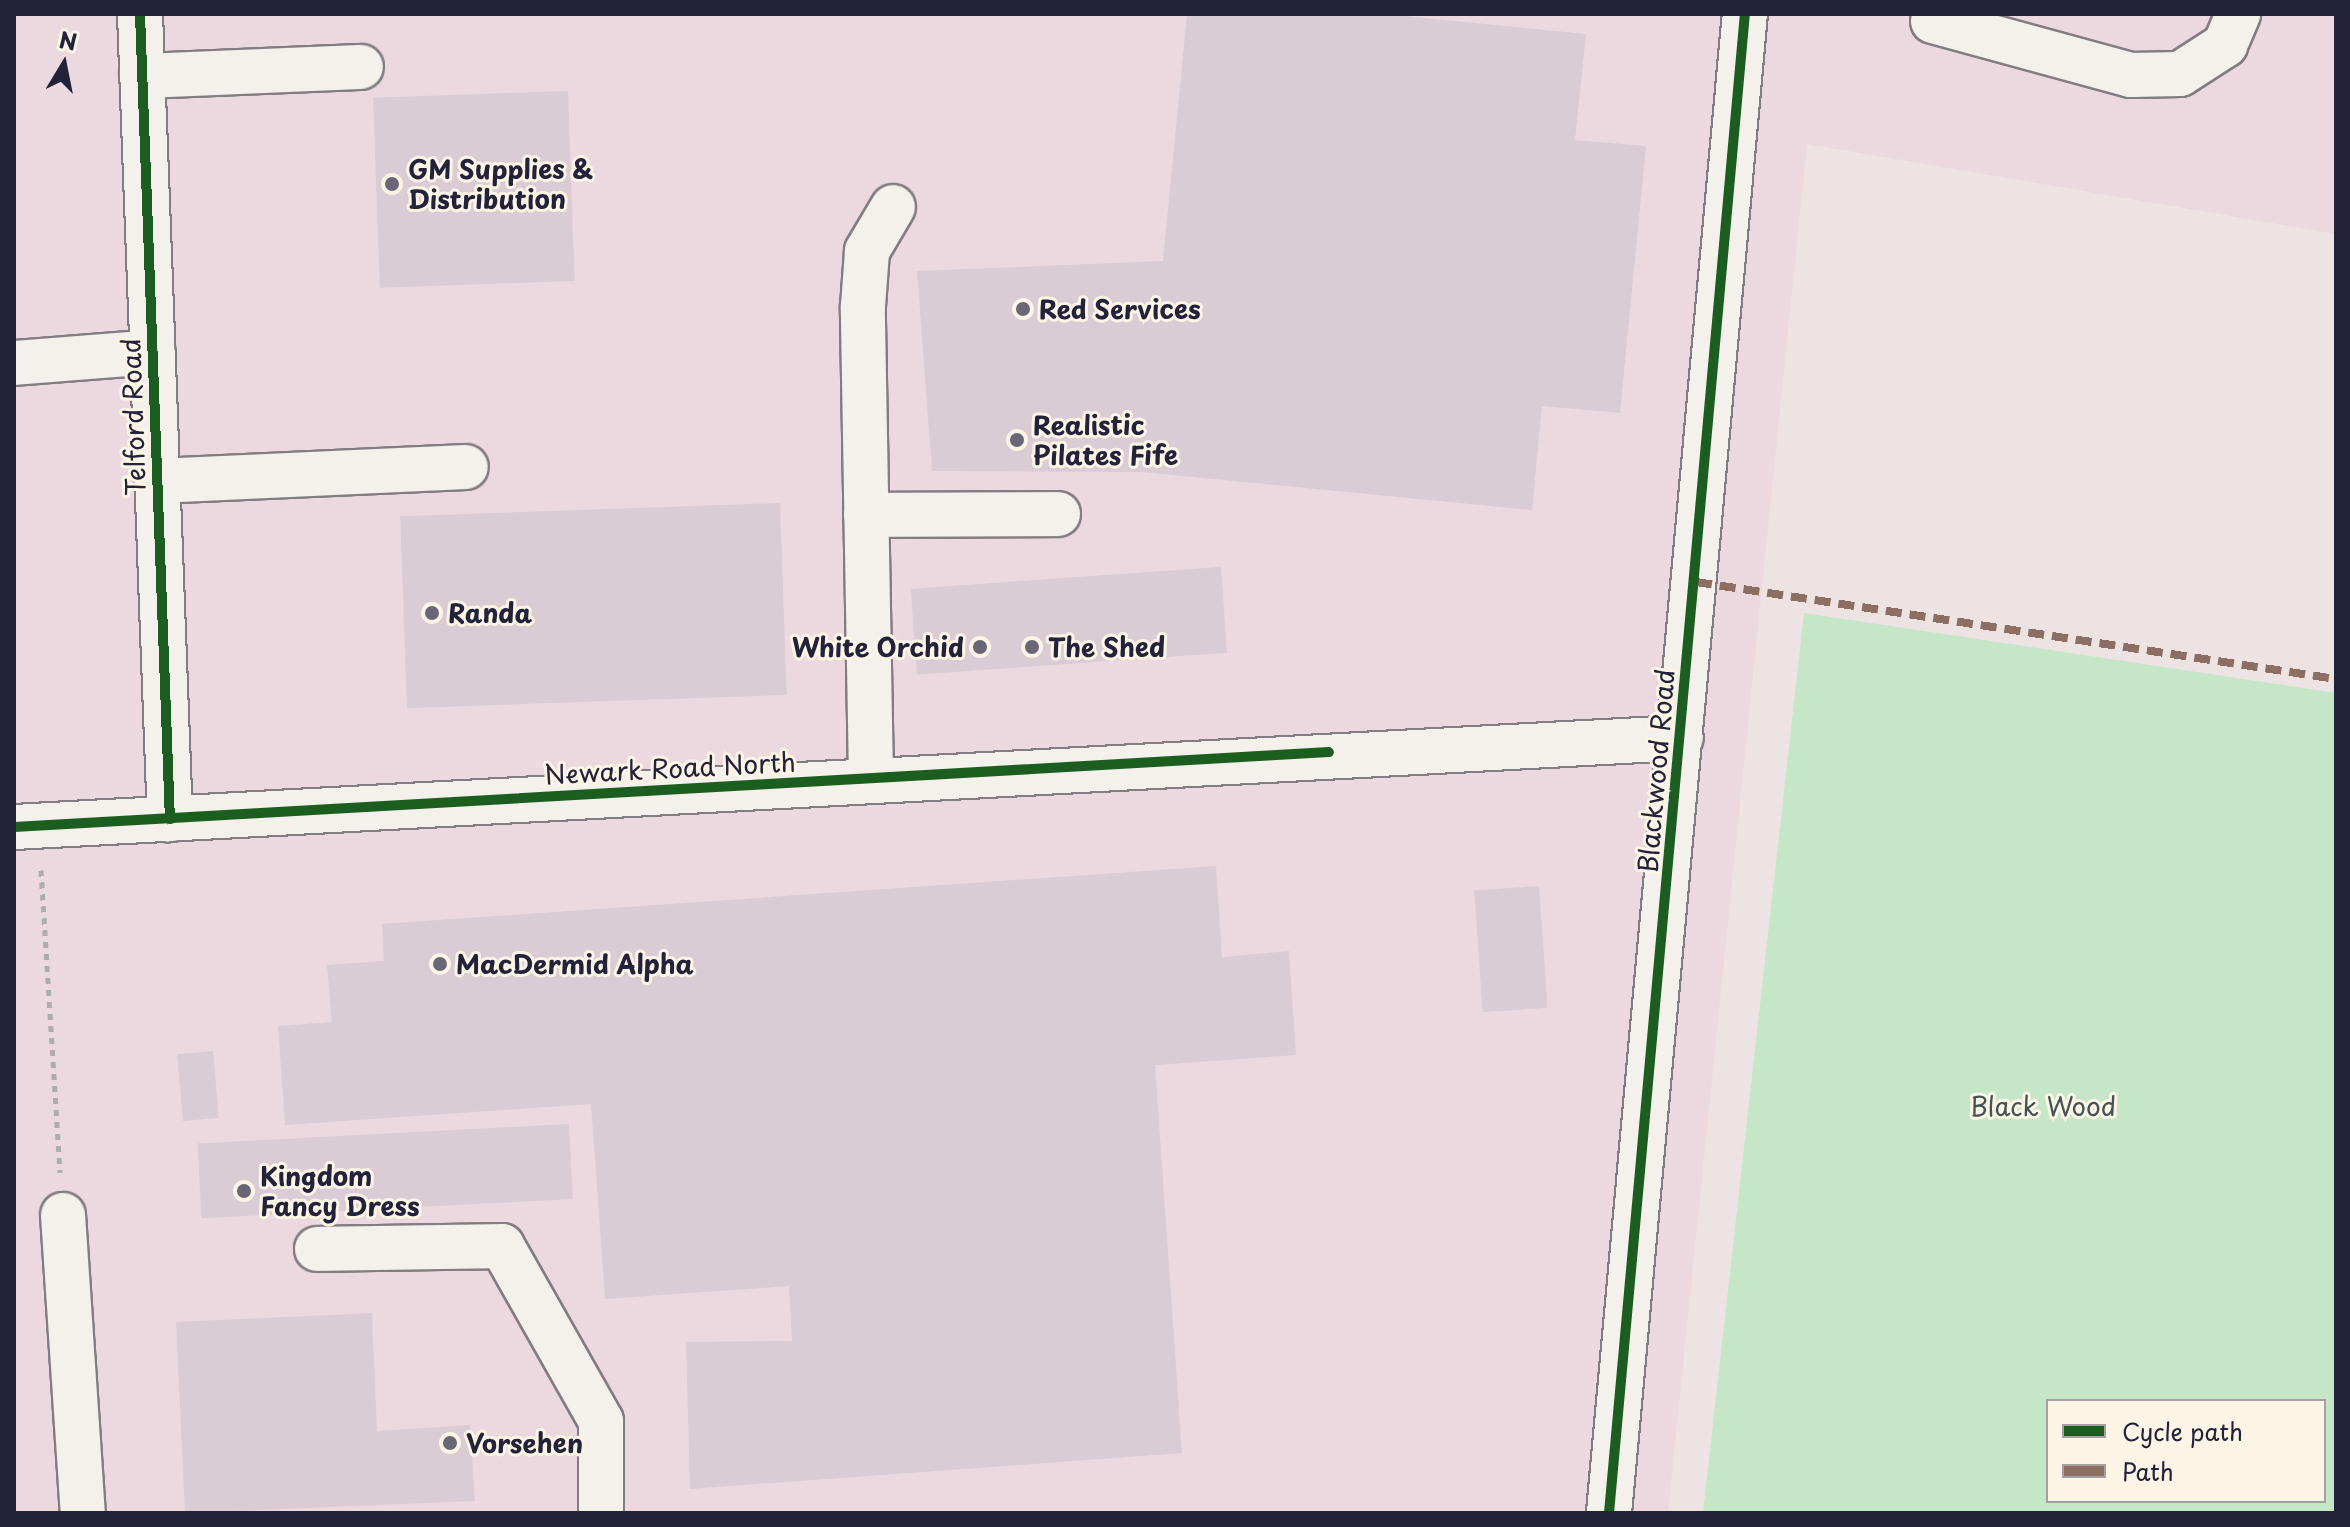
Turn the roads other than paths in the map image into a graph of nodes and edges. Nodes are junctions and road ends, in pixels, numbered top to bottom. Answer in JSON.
{"nodes":[{"id":1,"x":140,"y":14,"type":"edge"},
{"id":2,"x":2238,"y":14,"type":"edge"},
{"id":3,"x":1933,"y":21,"type":"dead end"},
{"id":4,"x":1744,"y":23,"type":"edge"},
{"id":5,"x":361,"y":67,"type":"dead end"},
{"id":6,"x":142,"y":76,"type":"junction"},
{"id":7,"x":893,"y":207,"type":"dead end"},
{"id":8,"x":153,"y":352,"type":"junction"},
{"id":9,"x":14,"y":363,"type":"edge"},
{"id":10,"x":466,"y":467,"type":"dead end"},
{"id":11,"x":157,"y":481,"type":"junction"},
{"id":12,"x":1058,"y":514,"type":"dead end"},
{"id":13,"x":866,"y":515,"type":"junction"},
{"id":14,"x":1681,"y":738,"type":"junction"},
{"id":15,"x":871,"y":779,"type":"junction"},
{"id":16,"x":170,"y":819,"type":"junction"},
{"id":17,"x":26,"y":826,"type":"edge"},
{"id":18,"x":63,"y":1215,"type":"road end"},
{"id":19,"x":317,"y":1249,"type":"dead end"},
{"id":20,"x":83,"y":1513,"type":"edge"},
{"id":21,"x":601,"y":1513,"type":"edge"},
{"id":22,"x":1609,"y":1513,"type":"edge"}],
"edges":[{"from":1,"to":6,"type":"street","name":"Telford Road"},
{"from":2,"to":3,"type":"street"},
{"from":4,"to":14,"type":"street","name":"Blackwood Road"},
{"from":5,"to":6,"type":"street"},
{"from":6,"to":8,"type":"street","name":"Telford Road"},
{"from":7,"to":13,"type":"street"},
{"from":8,"to":9,"type":"street"},
{"from":8,"to":11,"type":"street","name":"Telford Road"},
{"from":10,"to":11,"type":"street"},
{"from":11,"to":16,"type":"street","name":"Telford Road"},
{"from":12,"to":13,"type":"street"},
{"from":13,"to":15,"type":"street"},
{"from":14,"to":15,"type":"street","name":"Newark Road North"},
{"from":14,"to":22,"type":"street","name":"Blackwood Road"},
{"from":15,"to":16,"type":"street","name":"Newark Road North"},
{"from":16,"to":17,"type":"street","name":"Newark Road North"},
{"from":18,"to":20,"type":"street"},
{"from":19,"to":21,"type":"street"}]}
